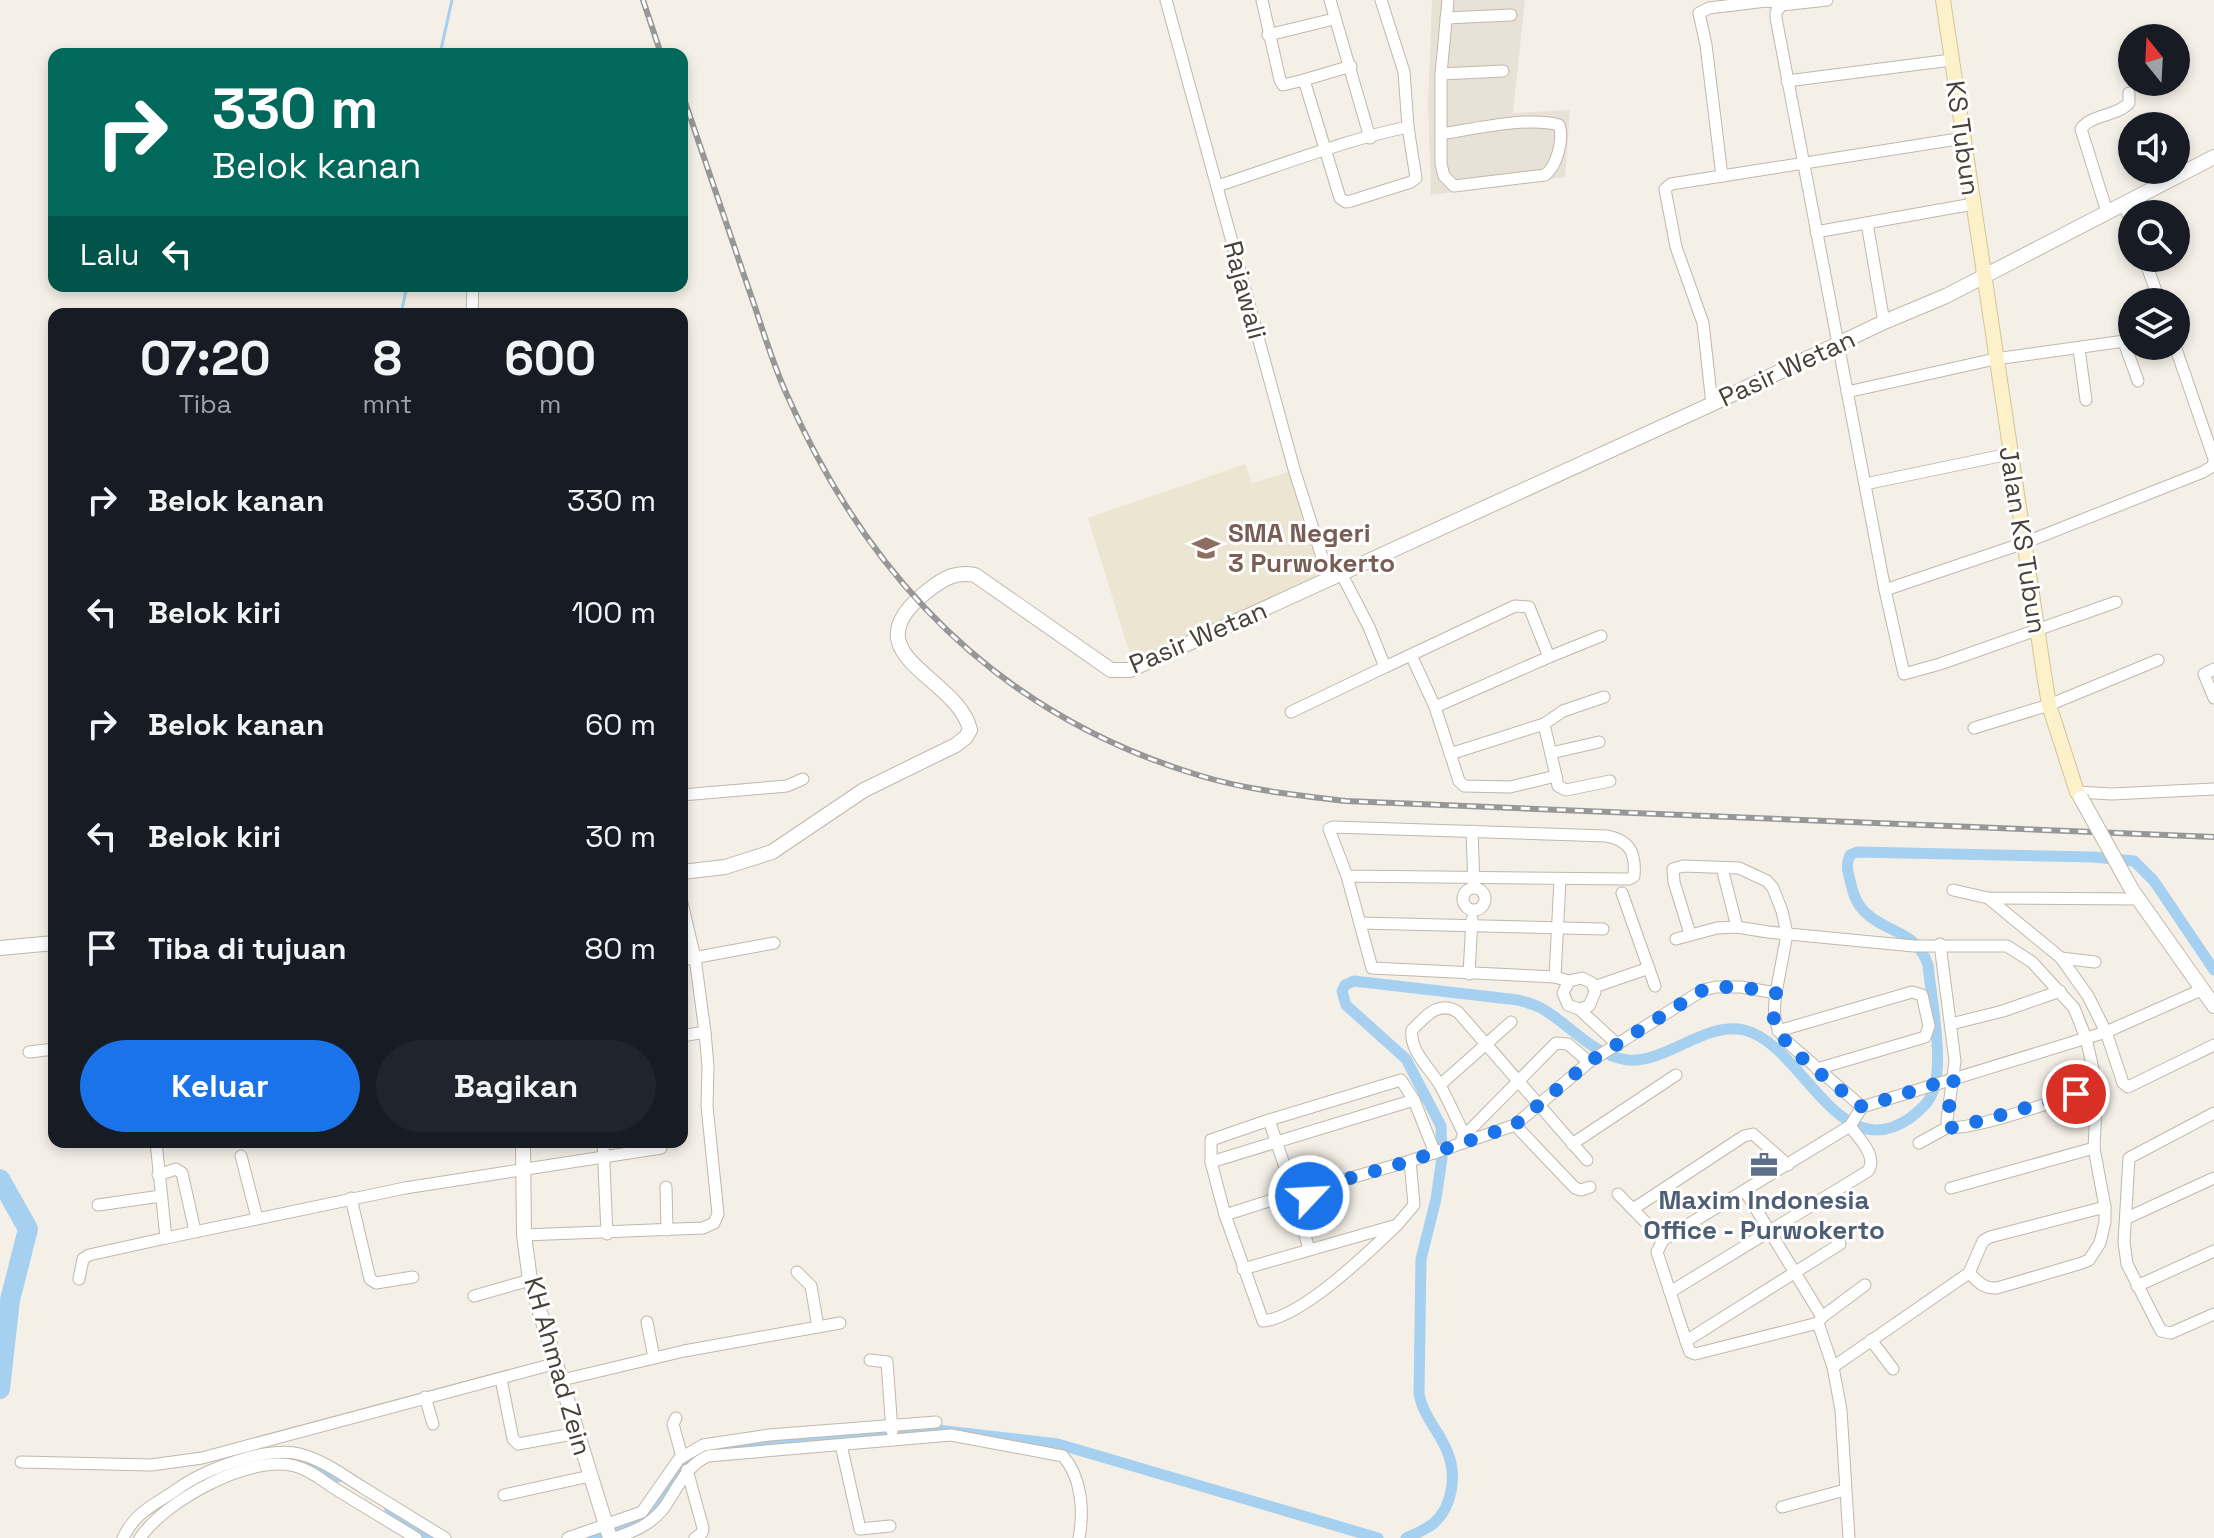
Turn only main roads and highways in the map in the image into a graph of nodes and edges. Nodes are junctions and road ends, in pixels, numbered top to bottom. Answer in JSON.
{"nodes":[{"id":1,"x":1943,"y":0,"type":"edge"},
{"id":2,"x":1985,"y":276,"type":"joint"},
{"id":3,"x":2079,"y":795,"type":"road end"}],
"edges":[{"from":1,"to":2,"type":"main road","name":"KS Tubun"},
{"from":2,"to":3,"type":"main road","name":"Jalan KS Tubun"}]}
